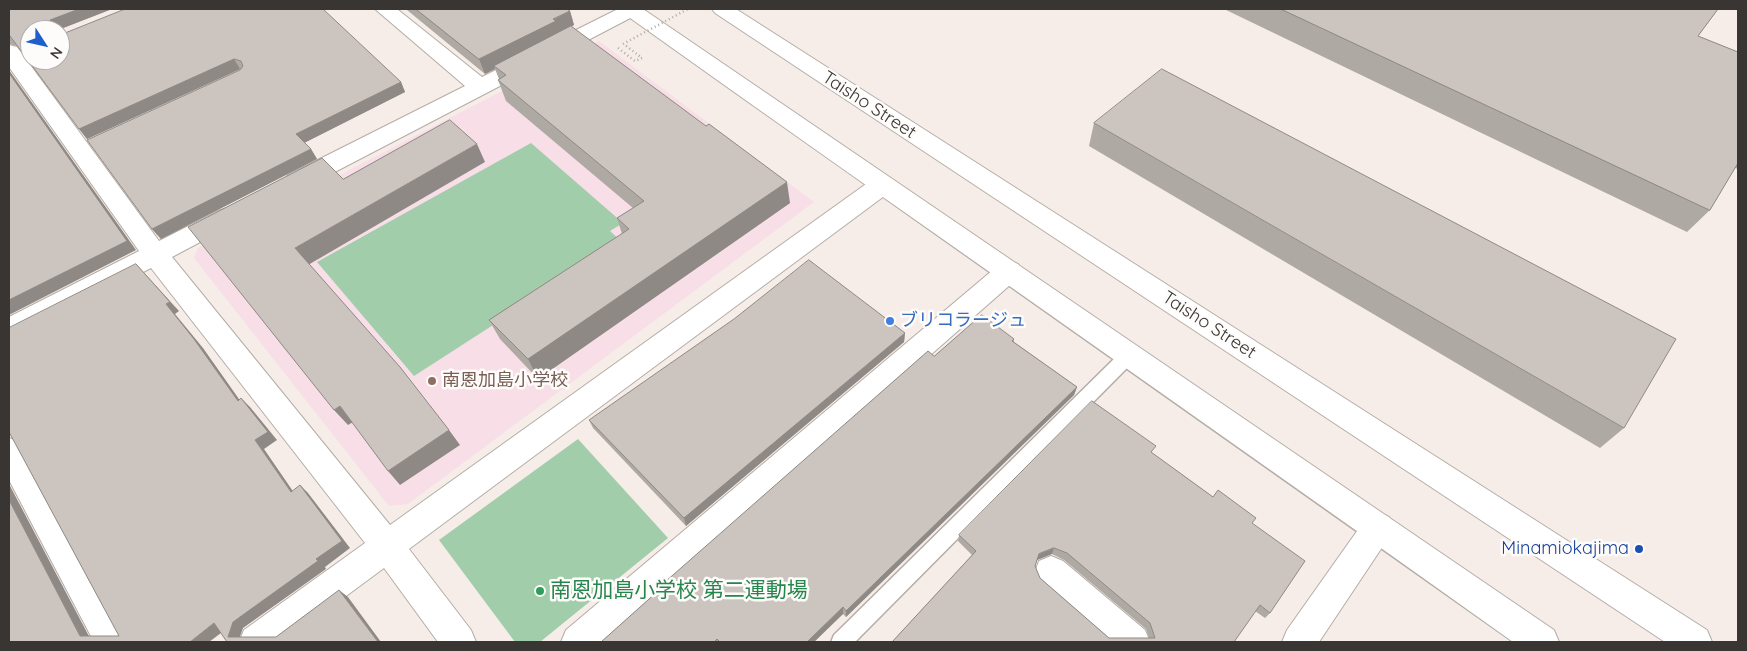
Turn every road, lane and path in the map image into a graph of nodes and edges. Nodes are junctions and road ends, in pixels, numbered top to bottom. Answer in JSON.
{"nodes":[{"id":1,"x":385,"y":9,"type":"edge"},
{"id":2,"x":631,"y":9,"type":"edge"},
{"id":3,"x":688,"y":9,"type":"edge"},
{"id":4,"x":722,"y":9,"type":"edge"},
{"id":5,"x":613,"y":45,"type":"dead end"},
{"id":6,"x":15,"y":56,"type":"edge"},
{"id":7,"x":480,"y":88,"type":"junction"},
{"id":8,"x":882,"y":185,"type":"junction"},
{"id":9,"x":278,"y":191,"type":"edge"},
{"id":10,"x":242,"y":209,"type":"edge"},
{"id":11,"x":155,"y":254,"type":"junction"},
{"id":12,"x":1009,"y":272,"type":"junction"},
{"id":13,"x":9,"y":330,"type":"edge"},
{"id":14,"x":1130,"y":354,"type":"junction"},
{"id":15,"x":9,"y":451,"type":"edge"},
{"id":16,"x":1378,"y":527,"type":"junction"},
{"id":17,"x":388,"y":547,"type":"junction"},
{"id":18,"x":1051,"y":572,"type":"dead end"},
{"id":19,"x":112,"y":642,"type":"edge"},
{"id":20,"x":256,"y":642,"type":"edge"},
{"id":21,"x":459,"y":642,"type":"edge"},
{"id":22,"x":578,"y":642,"type":"edge"},
{"id":23,"x":841,"y":642,"type":"edge"},
{"id":24,"x":1134,"y":642,"type":"edge"},
{"id":25,"x":1299,"y":642,"type":"edge"},
{"id":26,"x":1542,"y":642,"type":"edge"},
{"id":27,"x":1695,"y":642,"type":"edge"}],
"edges":[{"from":1,"to":7,"type":"street"},
{"from":2,"to":7,"type":"street"},
{"from":2,"to":8,"type":"street"},
{"from":3,"to":5,"type":"path","bridge":true},
{"from":4,"to":27,"type":"street","name":"Taisho Street"},
{"from":6,"to":11,"type":"street"},
{"from":7,"to":9,"type":"street"},
{"from":8,"to":12,"type":"street"},
{"from":8,"to":17,"type":"street"},
{"from":10,"to":11,"type":"street"},
{"from":11,"to":13,"type":"street"},
{"from":11,"to":17,"type":"street"},
{"from":12,"to":14,"type":"street"},
{"from":12,"to":22,"type":"street"},
{"from":14,"to":16,"type":"street"},
{"from":14,"to":23,"type":"lane"},
{"from":15,"to":19,"type":"street"},
{"from":16,"to":25,"type":"street"},
{"from":16,"to":26,"type":"street"},
{"from":17,"to":20,"type":"street"},
{"from":17,"to":21,"type":"street"},
{"from":18,"to":24,"type":"street"}]}
